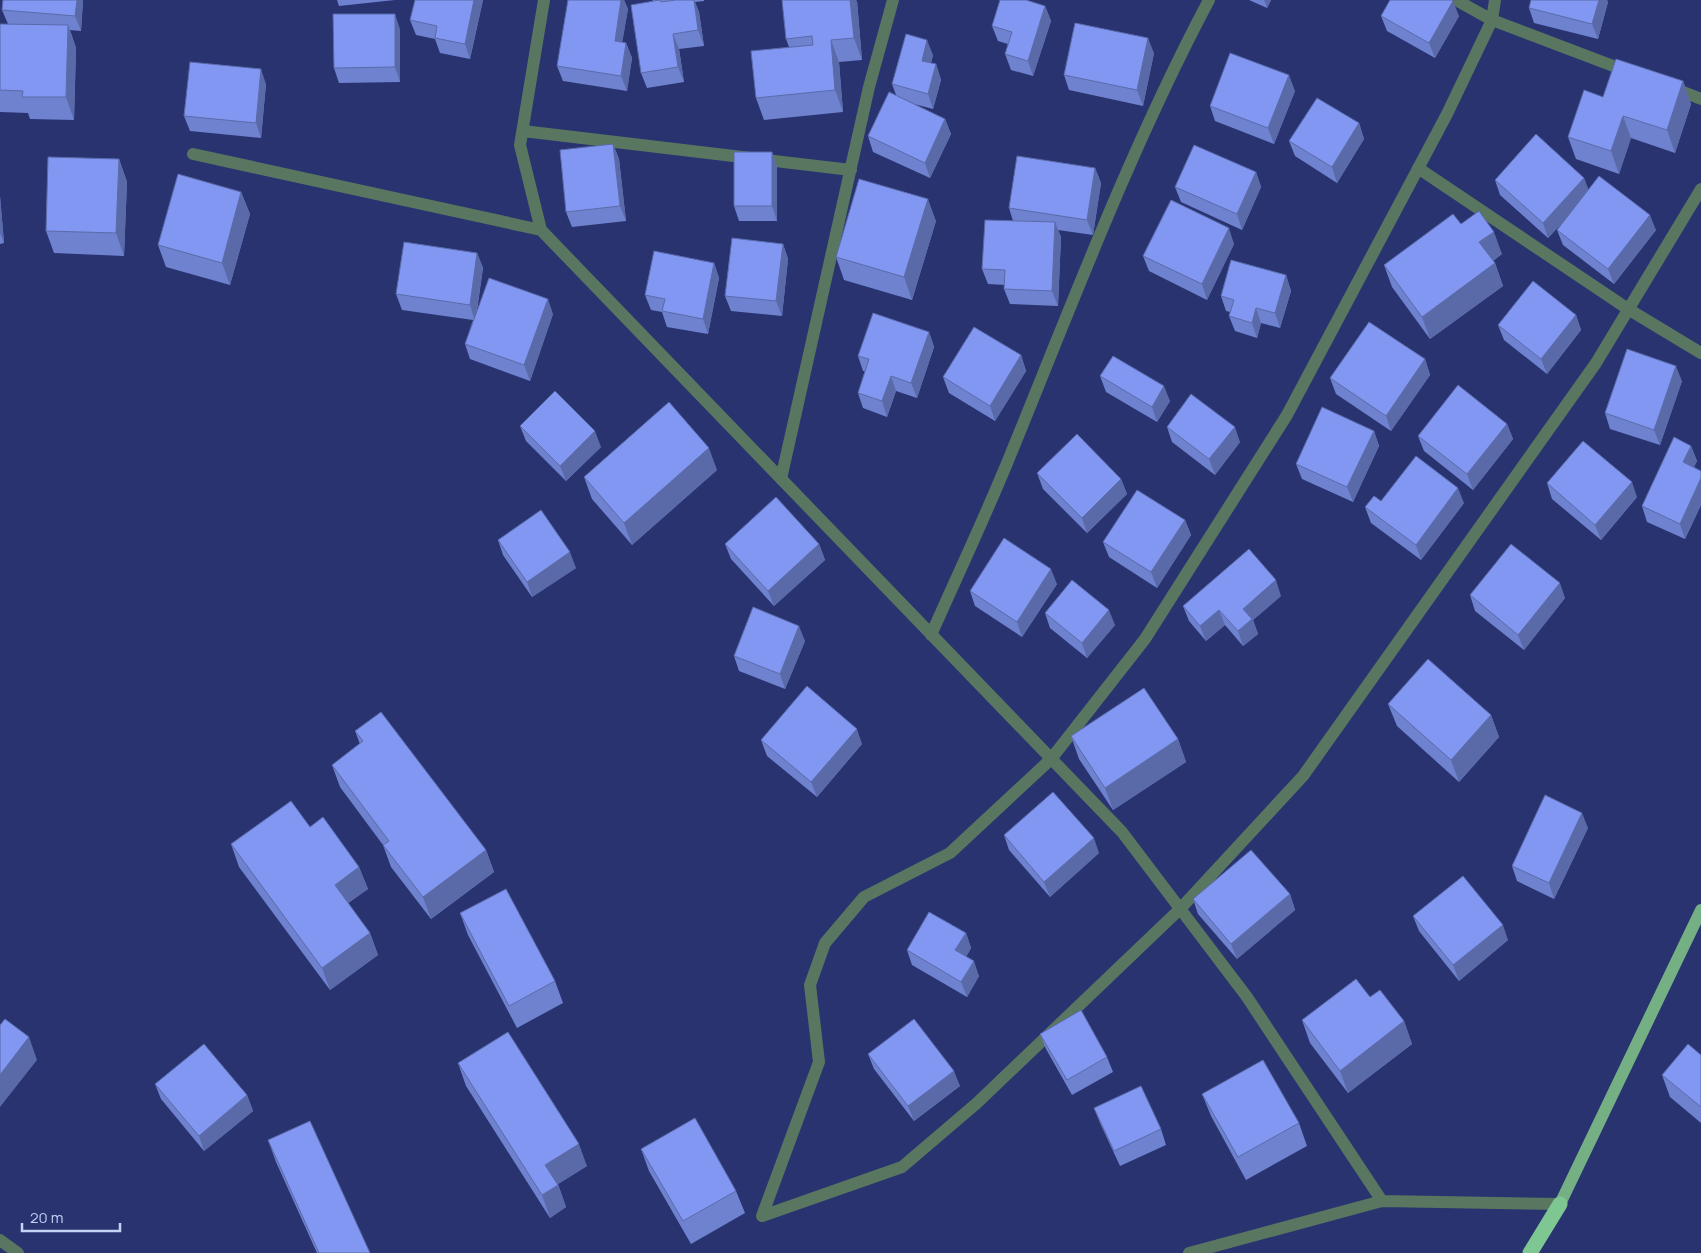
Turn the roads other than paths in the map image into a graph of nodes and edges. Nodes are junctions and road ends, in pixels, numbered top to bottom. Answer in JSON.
{"nodes":[{"id":1,"x":544,"y":0,"type":"edge"},
{"id":2,"x":893,"y":0,"type":"edge"},
{"id":3,"x":1209,"y":0,"type":"edge"},
{"id":4,"x":1456,"y":0,"type":"edge"},
{"id":5,"x":1495,"y":0,"type":"edge"},
{"id":6,"x":1492,"y":20,"type":"junction"},
{"id":7,"x":1637,"y":75,"type":"edge"},
{"id":8,"x":1665,"y":85,"type":"edge"},
{"id":9,"x":1701,"y":99,"type":"edge"},
{"id":10,"x":523,"y":131,"type":"junction"},
{"id":11,"x":193,"y":154,"type":"dead end"},
{"id":12,"x":1418,"y":168,"type":"junction"},
{"id":13,"x":851,"y":170,"type":"junction"},
{"id":14,"x":1701,"y":189,"type":"edge"},
{"id":15,"x":541,"y":230,"type":"junction"},
{"id":16,"x":1628,"y":309,"type":"junction"},
{"id":17,"x":1701,"y":353,"type":"edge"},
{"id":18,"x":781,"y":479,"type":"junction"},
{"id":19,"x":931,"y":635,"type":"junction"},
{"id":20,"x":1051,"y":759,"type":"junction"},
{"id":21,"x":1180,"y":910,"type":"junction"},
{"id":22,"x":1701,"y":910,"type":"edge"},
{"id":23,"x":1382,"y":1201,"type":"junction"},
{"id":24,"x":1560,"y":1204,"type":"junction"},
{"id":25,"x":0,"y":1240,"type":"edge"},
{"id":26,"x":18,"y":1253,"type":"edge"},
{"id":27,"x":1189,"y":1253,"type":"edge"},
{"id":28,"x":1530,"y":1253,"type":"edge"},
{"id":29,"x":1539,"y":1253,"type":"edge"}],
"edges":[{"from":1,"to":10,"type":"street"},
{"from":2,"to":13,"type":"street"},
{"from":3,"to":19,"type":"street"},
{"from":4,"to":6,"type":"street"},
{"from":5,"to":6,"type":"street"},
{"from":6,"to":7,"type":"street"},
{"from":6,"to":12,"type":"street"},
{"from":8,"to":9,"type":"street"},
{"from":10,"to":13,"type":"street"},
{"from":10,"to":15,"type":"street"},
{"from":11,"to":15,"type":"street"},
{"from":12,"to":16,"type":"street"},
{"from":12,"to":20,"type":"street"},
{"from":13,"to":18,"type":"street"},
{"from":14,"to":16,"type":"street"},
{"from":15,"to":18,"type":"street"},
{"from":16,"to":17,"type":"street"},
{"from":16,"to":21,"type":"street"},
{"from":18,"to":19,"type":"street"},
{"from":19,"to":20,"type":"street"},
{"from":20,"to":21,"type":"street"},
{"from":20,"to":21,"type":"street"},
{"from":21,"to":23,"type":"street"},
{"from":22,"to":24,"type":"main road"},
{"from":23,"to":24,"type":"street"},
{"from":23,"to":27,"type":"street"},
{"from":24,"to":28,"type":"highway"},
{"from":24,"to":29,"type":"highway"},
{"from":25,"to":26,"type":"street"}]}
